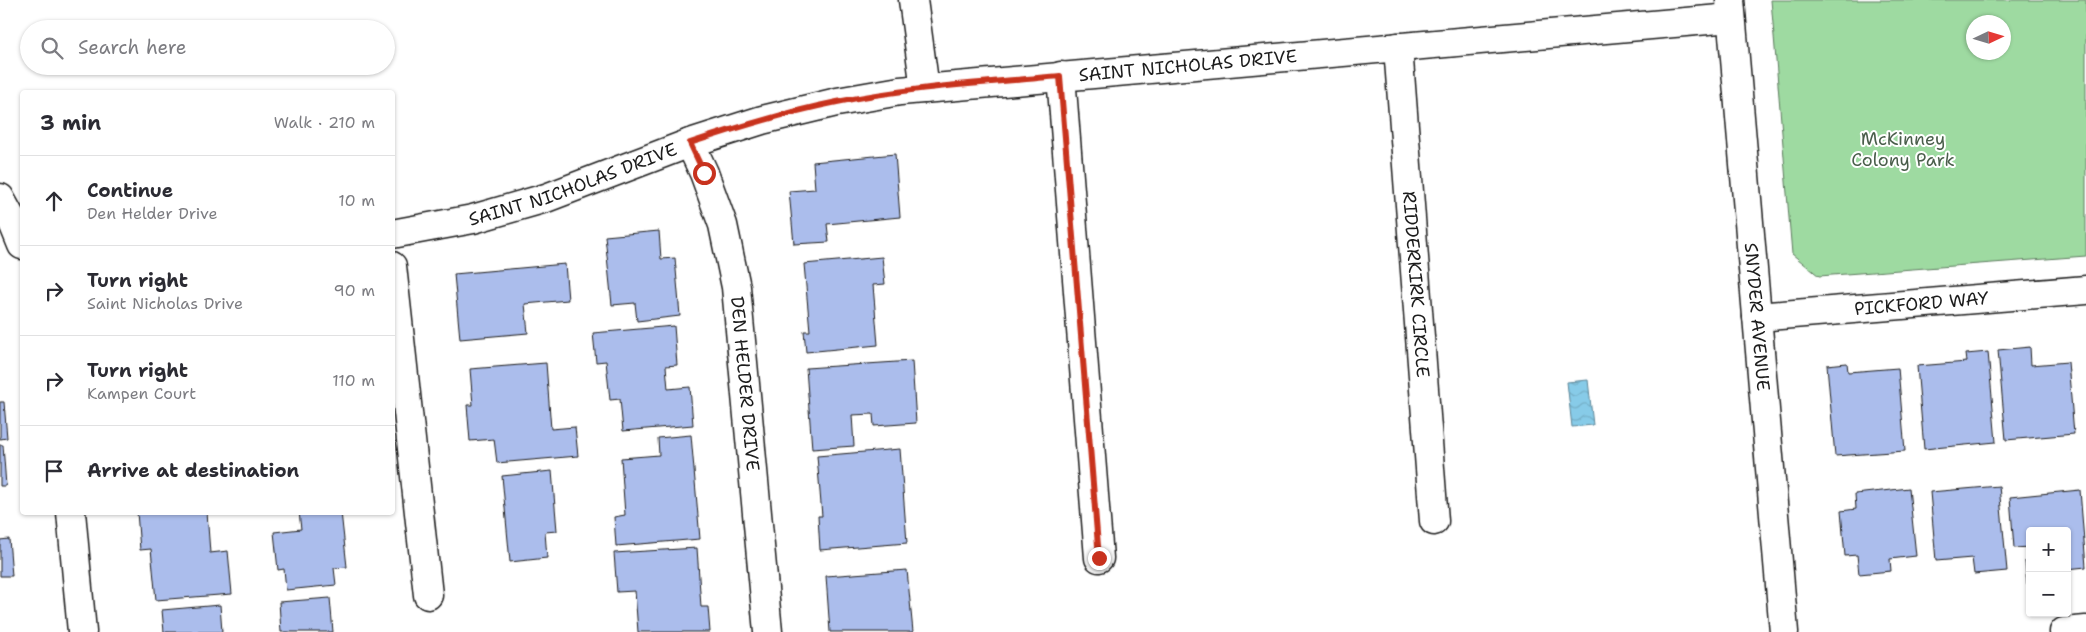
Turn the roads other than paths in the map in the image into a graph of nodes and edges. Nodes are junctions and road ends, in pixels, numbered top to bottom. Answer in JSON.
{"nodes":[{"id":1,"x":912,"y":0,"type":"edge"},
{"id":2,"x":1730,"y":9,"type":"edge"},
{"id":3,"x":1398,"y":47,"type":"junction"},
{"id":4,"x":1060,"y":76,"type":"junction"},
{"id":5,"x":925,"y":89,"type":"junction"},
{"id":6,"x":690,"y":143,"type":"junction"},
{"id":7,"x":0,"y":198,"type":"edge"},
{"id":8,"x":395,"y":233,"type":"edge"},
{"id":9,"x":20,"y":240,"type":"edge"},
{"id":10,"x":2086,"y":290,"type":"edge"},
{"id":11,"x":395,"y":293,"type":"edge"},
{"id":12,"x":1757,"y":318,"type":"junction"},
{"id":13,"x":70,"y":515,"type":"edge"},
{"id":14,"x":1434,"y":521,"type":"dead end"},
{"id":15,"x":1099,"y":558,"type":"dead end"},
{"id":16,"x":428,"y":595,"type":"dead end"},
{"id":17,"x":2086,"y":630,"type":"edge"},
{"id":18,"x":82,"y":632,"type":"edge"},
{"id":19,"x":768,"y":632,"type":"edge"},
{"id":20,"x":1784,"y":632,"type":"edge"},
{"id":21,"x":2064,"y":632,"type":"edge"}],
"edges":[{"from":1,"to":5,"type":"street"},
{"from":2,"to":3,"type":"street","name":"SAINT NICHOLAS DRIVE"},
{"from":2,"to":12,"type":"street","name":"SNYDER AVENUE"},
{"from":3,"to":4,"type":"street","name":"SAINT NICHOLAS DRIVE"},
{"from":3,"to":14,"type":"street","name":"RIDDERKIRK CIRCLE"},
{"from":4,"to":5,"type":"street","name":"SAINT NICHOLAS DRIVE"},
{"from":4,"to":15,"type":"street"},
{"from":5,"to":6,"type":"street","name":"SAINT NICHOLAS DRIVE"},
{"from":6,"to":8,"type":"street","name":"SAINT NICHOLAS DRIVE"},
{"from":6,"to":19,"type":"street","name":"DEN HELDER DRIVE"},
{"from":7,"to":9,"type":"street"},
{"from":10,"to":12,"type":"street","name":"PICKFORD WAY"},
{"from":11,"to":16,"type":"street"},
{"from":12,"to":20,"type":"street","name":"SNYDER AVENUE"},
{"from":13,"to":18,"type":"street"},
{"from":17,"to":21,"type":"street"}]}
